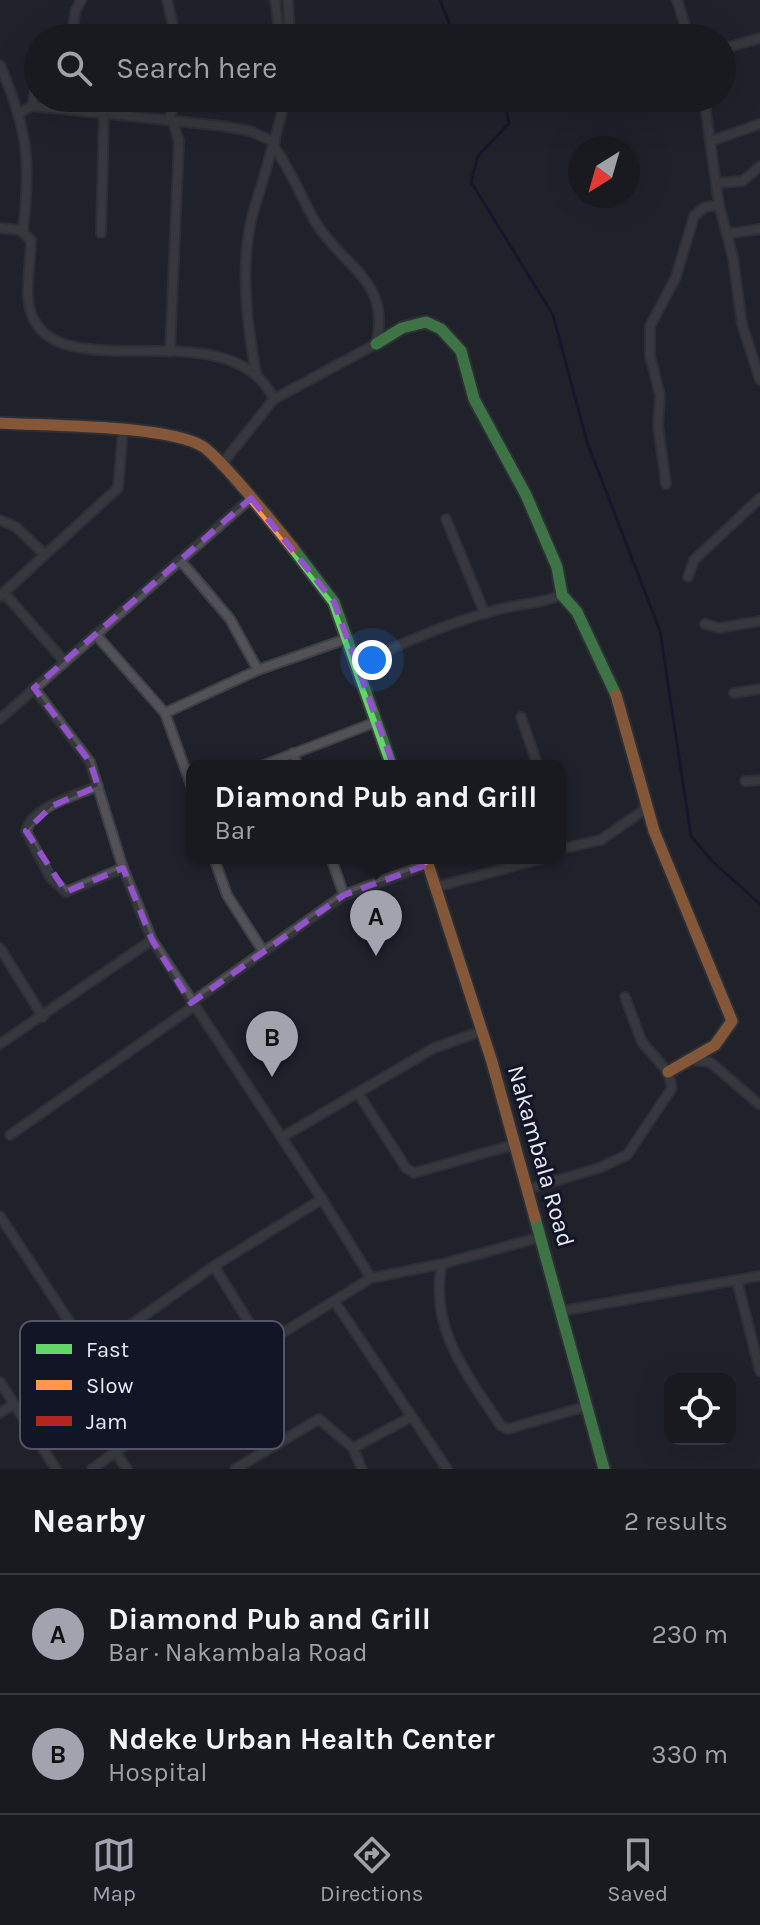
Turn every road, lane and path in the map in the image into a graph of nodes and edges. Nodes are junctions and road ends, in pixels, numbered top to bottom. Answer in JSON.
{"nodes":[{"id":1,"x":81,"y":0,"type":"edge"},
{"id":2,"x":167,"y":0,"type":"edge"},
{"id":3,"x":275,"y":0,"type":"edge"},
{"id":4,"x":288,"y":0,"type":"edge"},
{"id":5,"x":677,"y":0,"type":"edge"},
{"id":6,"x":74,"y":24,"type":"edge"},
{"id":7,"x":173,"y":24,"type":"edge"},
{"id":8,"x":278,"y":24,"type":"edge"},
{"id":9,"x":289,"y":24,"type":"edge"},
{"id":10,"x":685,"y":24,"type":"edge"},
{"id":11,"x":760,"y":38,"type":"edge"},
{"id":12,"x":736,"y":45,"type":"edge"},
{"id":13,"x":0,"y":65,"type":"edge"},
{"id":14,"x":24,"y":110,"type":"edge"},
{"id":15,"x":21,"y":112,"type":"junction"},
{"id":16,"x":94,"y":112,"type":"edge"},
{"id":17,"x":173,"y":112,"type":"edge"},
{"id":18,"x":282,"y":112,"type":"edge"},
{"id":19,"x":706,"y":112,"type":"edge"},
{"id":20,"x":104,"y":113,"type":"junction"},
{"id":21,"x":171,"y":121,"type":"junction"},
{"id":22,"x":760,"y":124,"type":"edge"},
{"id":23,"x":711,"y":141,"type":"junction"},
{"id":24,"x":275,"y":144,"type":"junction"},
{"id":25,"x":760,"y":166,"type":"edge"},
{"id":26,"x":718,"y":183,"type":"junction"},
{"id":27,"x":719,"y":205,"type":"junction"},
{"id":28,"x":0,"y":228,"type":"edge"},
{"id":29,"x":760,"y":229,"type":"edge"},
{"id":30,"x":23,"y":231,"type":"junction"},
{"id":31,"x":101,"y":233,"type":"dead end"},
{"id":32,"x":727,"y":234,"type":"junction"},
{"id":33,"x":376,"y":344,"type":"junction"},
{"id":34,"x":170,"y":352,"type":"junction"},
{"id":35,"x":256,"y":373,"type":"junction"},
{"id":36,"x":760,"y":380,"type":"edge"},
{"id":37,"x":274,"y":399,"type":"junction"},
{"id":38,"x":0,"y":423,"type":"edge"},
{"id":39,"x":123,"y":430,"type":"junction"},
{"id":40,"x":221,"y":465,"type":"junction"},
{"id":41,"x":666,"y":484,"type":"dead end"},
{"id":42,"x":251,"y":498,"type":"junction"},
{"id":43,"x":760,"y":498,"type":"edge"},
{"id":44,"x":446,"y":519,"type":"dead end"},
{"id":45,"x":0,"y":520,"type":"edge"},
{"id":46,"x":44,"y":554,"type":"junction"},
{"id":47,"x":180,"y":560,"type":"junction"},
{"id":48,"x":688,"y":577,"type":"dead end"},
{"id":49,"x":2,"y":594,"type":"edge"},
{"id":50,"x":562,"y":595,"type":"junction"},
{"id":51,"x":485,"y":614,"type":"junction"},
{"id":52,"x":760,"y":621,"type":"edge"},
{"id":53,"x":705,"y":624,"type":"dead end"},
{"id":54,"x":97,"y":636,"type":"junction"},
{"id":55,"x":349,"y":638,"type":"junction"},
{"id":56,"x":65,"y":662,"type":"junction"},
{"id":57,"x":358,"y":665,"type":"junction"},
{"id":58,"x":258,"y":670,"type":"junction"},
{"id":59,"x":34,"y":688,"type":"junction"},
{"id":60,"x":760,"y":689,"type":"edge"},
{"id":61,"x":734,"y":693,"type":"dead end"},
{"id":62,"x":165,"y":713,"type":"junction"},
{"id":63,"x":521,"y":717,"type":"dead end"},
{"id":64,"x":0,"y":719,"type":"edge"},
{"id":65,"x":376,"y":722,"type":"junction"},
{"id":66,"x":293,"y":753,"type":"junction"},
{"id":67,"x":276,"y":760,"type":"edge"},
{"id":68,"x":296,"y":760,"type":"edge"},
{"id":69,"x":390,"y":760,"type":"edge"},
{"id":70,"x":536,"y":760,"type":"edge"},
{"id":71,"x":186,"y":771,"type":"edge"},
{"id":72,"x":760,"y":780,"type":"edge"},
{"id":73,"x":745,"y":781,"type":"dead end"},
{"id":74,"x":98,"y":786,"type":"junction"},
{"id":75,"x":644,"y":804,"type":"junction"},
{"id":76,"x":566,"y":848,"type":"edge"},
{"id":77,"x":216,"y":864,"type":"edge"},
{"id":78,"x":333,"y":864,"type":"edge"},
{"id":79,"x":421,"y":864,"type":"edge"},
{"id":80,"x":429,"y":864,"type":"edge"},
{"id":81,"x":522,"y":864,"type":"edge"},
{"id":82,"x":123,"y":868,"type":"junction"},
{"id":83,"x":436,"y":887,"type":"junction"},
{"id":84,"x":344,"y":895,"type":"junction"},
{"id":85,"x":152,"y":940,"type":"junction"},
{"id":86,"x":0,"y":948,"type":"edge"},
{"id":87,"x":263,"y":951,"type":"junction"},
{"id":88,"x":625,"y":997,"type":"dead end"},
{"id":89,"x":193,"y":1004,"type":"junction"},
{"id":90,"x":43,"y":1017,"type":"junction"},
{"id":91,"x":482,"y":1031,"type":"junction"},
{"id":92,"x":0,"y":1044,"type":"edge"},
{"id":93,"x":691,"y":1060,"type":"junction"},
{"id":94,"x":668,"y":1072,"type":"junction"},
{"id":95,"x":358,"y":1093,"type":"junction"},
{"id":96,"x":760,"y":1105,"type":"edge"},
{"id":97,"x":10,"y":1135,"type":"dead end"},
{"id":98,"x":284,"y":1136,"type":"junction"},
{"id":99,"x":516,"y":1144,"type":"junction"},
{"id":100,"x":528,"y":1189,"type":"junction"},
{"id":101,"x":322,"y":1199,"type":"junction"},
{"id":102,"x":0,"y":1216,"type":"edge"},
{"id":103,"x":3,"y":1228,"type":"edge"},
{"id":104,"x":541,"y":1237,"type":"junction"},
{"id":105,"x":442,"y":1264,"type":"junction"},
{"id":106,"x":214,"y":1266,"type":"junction"},
{"id":107,"x":760,"y":1276,"type":"edge"},
{"id":108,"x":371,"y":1278,"type":"junction"},
{"id":109,"x":737,"y":1281,"type":"junction"},
{"id":110,"x":335,"y":1302,"type":"junction"},
{"id":111,"x":562,"y":1311,"type":"junction"},
{"id":112,"x":68,"y":1321,"type":"edge"},
{"id":113,"x":136,"y":1321,"type":"edge"},
{"id":114,"x":248,"y":1321,"type":"edge"},
{"id":115,"x":284,"y":1332,"type":"edge"},
{"id":116,"x":760,"y":1371,"type":"edge"},
{"id":117,"x":0,"y":1382,"type":"edge"},
{"id":118,"x":14,"y":1404,"type":"junction"},
{"id":119,"x":587,"y":1406,"type":"junction"},
{"id":120,"x":0,"y":1413,"type":"edge"},
{"id":121,"x":20,"y":1413,"type":"edge"},
{"id":122,"x":411,"y":1417,"type":"junction"},
{"id":123,"x":284,"y":1440,"type":"edge"},
{"id":124,"x":353,"y":1448,"type":"junction"},
{"id":125,"x":43,"y":1449,"type":"edge"},
{"id":126,"x":121,"y":1449,"type":"edge"},
{"id":127,"x":269,"y":1449,"type":"edge"},
{"id":128,"x":116,"y":1453,"type":"junction"},
{"id":129,"x":56,"y":1469,"type":"edge"},
{"id":130,"x":92,"y":1469,"type":"edge"},
{"id":131,"x":127,"y":1469,"type":"edge"},
{"id":132,"x":235,"y":1469,"type":"edge"},
{"id":133,"x":362,"y":1469,"type":"edge"},
{"id":134,"x":447,"y":1469,"type":"edge"},
{"id":135,"x":604,"y":1469,"type":"edge"}],
"edges":[{"from":1,"to":6,"type":"street"},
{"from":2,"to":7,"type":"street"},
{"from":3,"to":8,"type":"street"},
{"from":4,"to":9,"type":"street"},
{"from":5,"to":10,"type":"street"},
{"from":11,"to":12,"type":"street"},
{"from":13,"to":15,"type":"street"},
{"from":14,"to":15,"type":"street"},
{"from":15,"to":30,"type":"street"},
{"from":16,"to":20,"type":"street"},
{"from":17,"to":21,"type":"street"},
{"from":18,"to":24,"type":"street"},
{"from":19,"to":23,"type":"street"},
{"from":20,"to":21,"type":"street"},
{"from":20,"to":31,"type":"street"},
{"from":21,"to":24,"type":"street"},
{"from":21,"to":34,"type":"street"},
{"from":22,"to":23,"type":"street"},
{"from":23,"to":26,"type":"street"},
{"from":24,"to":33,"type":"street"},
{"from":24,"to":35,"type":"street"},
{"from":25,"to":26,"type":"street"},
{"from":26,"to":27,"type":"street"},
{"from":27,"to":32,"type":"street"},
{"from":27,"to":41,"type":"street"},
{"from":28,"to":30,"type":"street"},
{"from":29,"to":32,"type":"street"},
{"from":30,"to":34,"type":"street"},
{"from":32,"to":36,"type":"street"},
{"from":33,"to":37,"type":"street"},
{"from":33,"to":50,"type":"main road"},
{"from":34,"to":35,"type":"street"},
{"from":35,"to":37,"type":"street"},
{"from":37,"to":40,"type":"street"},
{"from":38,"to":39,"type":"main road"},
{"from":39,"to":40,"type":"main road"},
{"from":39,"to":46,"type":"street"},
{"from":40,"to":42,"type":"main road"},
{"from":42,"to":47,"type":"street"},
{"from":42,"to":55,"type":"main road"},
{"from":43,"to":48,"type":"street"},
{"from":44,"to":51,"type":"street"},
{"from":45,"to":46,"type":"street"},
{"from":46,"to":49,"type":"street"},
{"from":47,"to":54,"type":"street"},
{"from":47,"to":58,"type":"street"},
{"from":49,"to":56,"type":"street"},
{"from":50,"to":51,"type":"street"},
{"from":50,"to":75,"type":"main road"},
{"from":51,"to":57,"type":"street"},
{"from":52,"to":53,"type":"street"},
{"from":54,"to":56,"type":"street"},
{"from":54,"to":62,"type":"street"},
{"from":55,"to":57,"type":"main road"},
{"from":55,"to":58,"type":"street"},
{"from":56,"to":59,"type":"street"},
{"from":57,"to":65,"type":"main road"},
{"from":58,"to":62,"type":"street"},
{"from":59,"to":64,"type":"street"},
{"from":59,"to":74,"type":"street"},
{"from":60,"to":61,"type":"street"},
{"from":62,"to":71,"type":"street"},
{"from":63,"to":70,"type":"street"},
{"from":65,"to":66,"type":"street"},
{"from":65,"to":69,"type":"main road"},
{"from":66,"to":67,"type":"street"},
{"from":66,"to":68,"type":"street"},
{"from":72,"to":73,"type":"street"},
{"from":74,"to":82,"type":"street"},
{"from":74,"to":82,"type":"street"},
{"from":75,"to":76,"type":"street"},
{"from":75,"to":93,"type":"main road"},
{"from":77,"to":87,"type":"street"},
{"from":78,"to":84,"type":"street"},
{"from":79,"to":84,"type":"street"},
{"from":80,"to":83,"type":"main road","name":"Nakambala Road"},
{"from":81,"to":83,"type":"street"},
{"from":82,"to":85,"type":"street"},
{"from":83,"to":91,"type":"main road","name":"Nakambala Road"},
{"from":84,"to":87,"type":"street"},
{"from":85,"to":89,"type":"street"},
{"from":85,"to":90,"type":"street"},
{"from":86,"to":90,"type":"street"},
{"from":87,"to":89,"type":"street"},
{"from":88,"to":94,"type":"street"},
{"from":89,"to":97,"type":"street"},
{"from":89,"to":98,"type":"street"},
{"from":90,"to":92,"type":"street"},
{"from":91,"to":95,"type":"street"},
{"from":91,"to":99,"type":"main road","name":"Nakambala Road"},
{"from":93,"to":94,"type":"main road"},
{"from":93,"to":96,"type":"street"},
{"from":94,"to":100,"type":"street"},
{"from":95,"to":98,"type":"street"},
{"from":95,"to":99,"type":"street"},
{"from":98,"to":101,"type":"street"},
{"from":99,"to":100,"type":"main road","name":"Nakambala Road"},
{"from":100,"to":104,"type":"main road","name":"Nakambala Road"},
{"from":101,"to":106,"type":"street"},
{"from":101,"to":108,"type":"street"},
{"from":102,"to":103,"type":"street"},
{"from":103,"to":112,"type":"street"},
{"from":104,"to":105,"type":"street"},
{"from":104,"to":111,"type":"main road","name":"Nakambala Road"},
{"from":105,"to":108,"type":"street"},
{"from":105,"to":119,"type":"street"},
{"from":106,"to":113,"type":"street"},
{"from":106,"to":114,"type":"street"},
{"from":107,"to":109,"type":"street"},
{"from":108,"to":110,"type":"street"},
{"from":109,"to":111,"type":"street"},
{"from":109,"to":116,"type":"street"},
{"from":110,"to":115,"type":"street"},
{"from":110,"to":122,"type":"street"},
{"from":111,"to":119,"type":"main road","name":"Nakambala Road"},
{"from":117,"to":118,"type":"street"},
{"from":118,"to":120,"type":"street"},
{"from":118,"to":121,"type":"street"},
{"from":119,"to":135,"type":"main road","name":"Nakambala Road"},
{"from":122,"to":124,"type":"street"},
{"from":122,"to":134,"type":"street"},
{"from":123,"to":124,"type":"street"},
{"from":124,"to":133,"type":"street"},
{"from":125,"to":129,"type":"street"},
{"from":126,"to":128,"type":"street"},
{"from":127,"to":132,"type":"street"},
{"from":128,"to":130,"type":"street"},
{"from":128,"to":131,"type":"street"}]}
